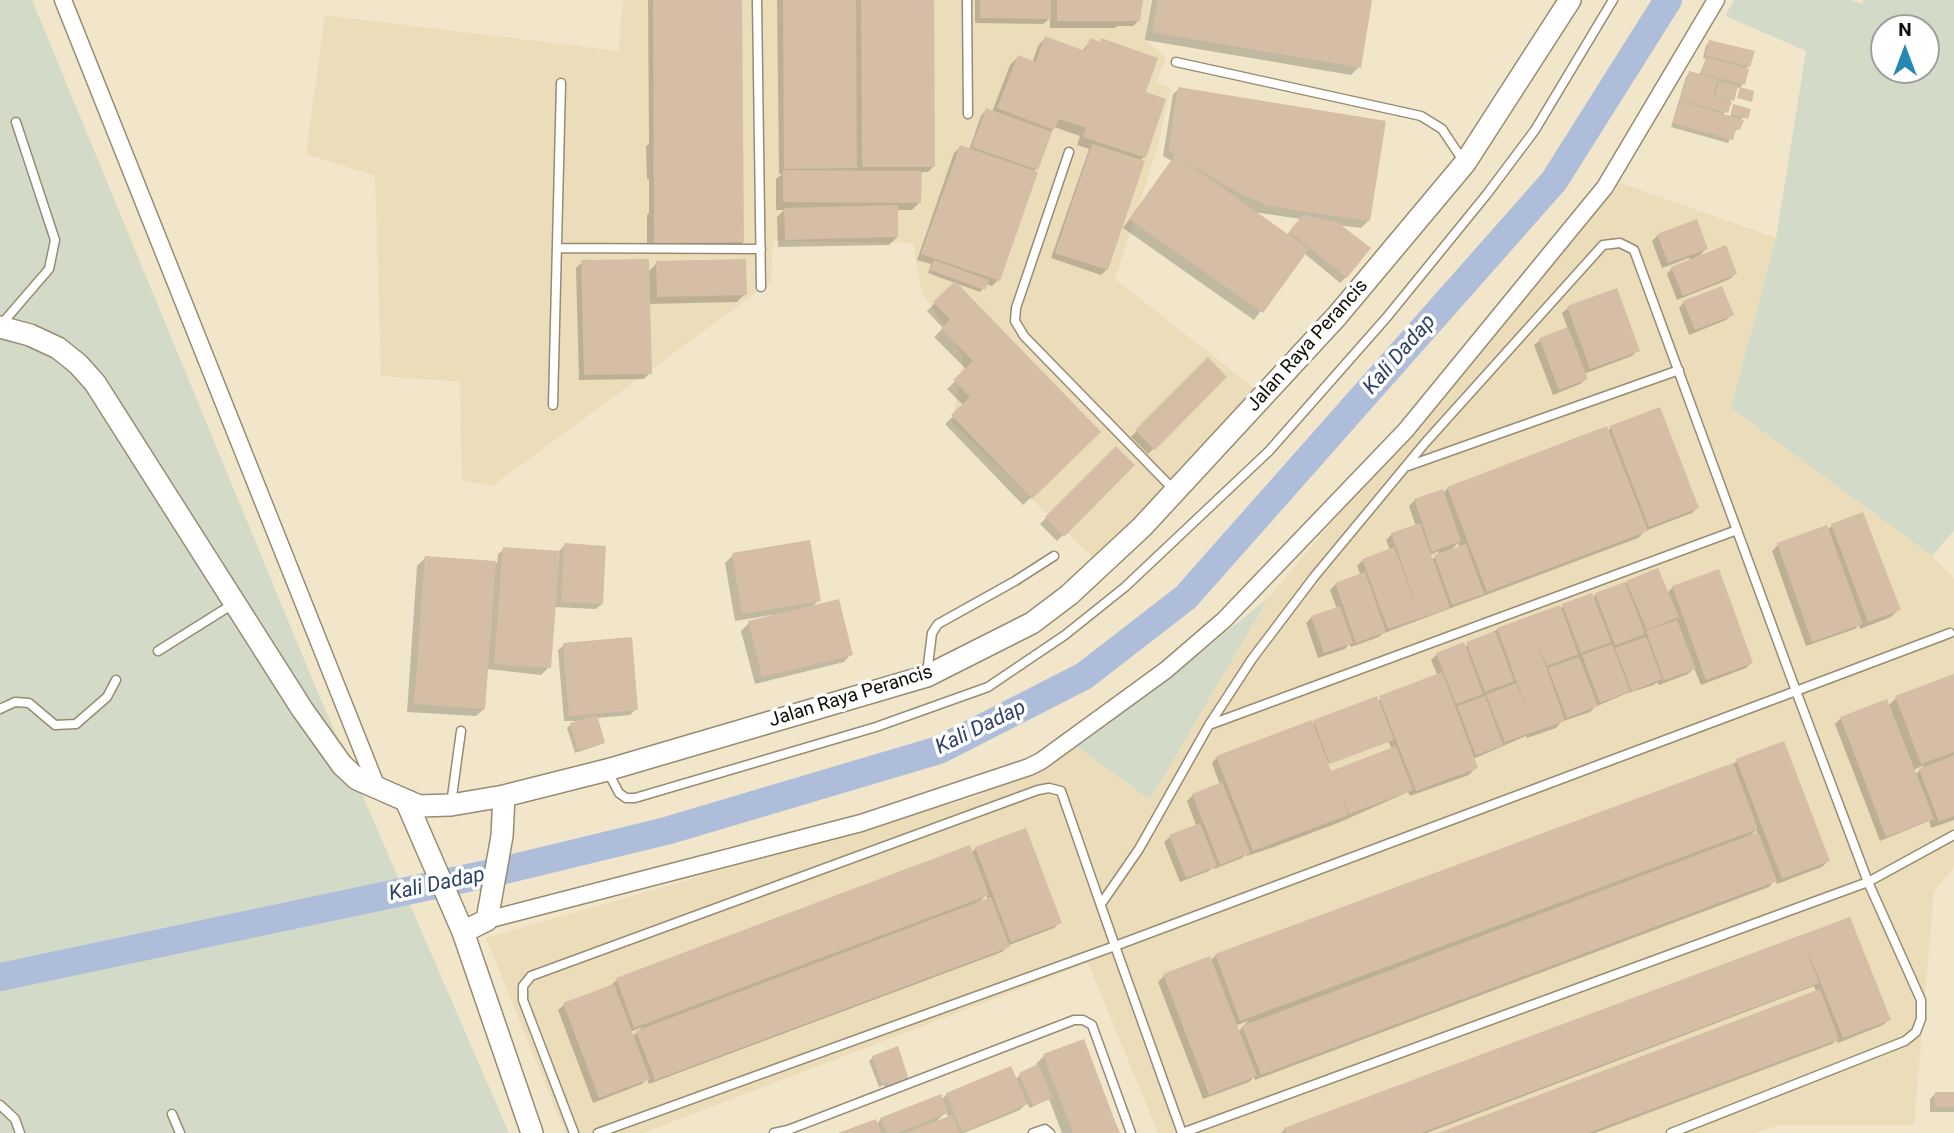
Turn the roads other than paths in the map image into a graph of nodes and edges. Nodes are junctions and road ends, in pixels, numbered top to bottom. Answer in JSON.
{"nodes":[{"id":1,"x":63,"y":0,"type":"edge"},
{"id":2,"x":757,"y":0,"type":"edge"},
{"id":3,"x":967,"y":0,"type":"edge"},
{"id":4,"x":1570,"y":0,"type":"edge"},
{"id":5,"x":1613,"y":0,"type":"edge"},
{"id":6,"x":1716,"y":0,"type":"edge"},
{"id":7,"x":1176,"y":62,"type":"dead end"},
{"id":8,"x":561,"y":83,"type":"dead end"},
{"id":9,"x":968,"y":114,"type":"dead end"},
{"id":10,"x":16,"y":122,"type":"dead end"},
{"id":11,"x":1069,"y":152,"type":"dead end"},
{"id":12,"x":1465,"y":163,"type":"junction"},
{"id":13,"x":558,"y":248,"type":"junction"},
{"id":14,"x":761,"y":248,"type":"junction"},
{"id":15,"x":761,"y":287,"type":"dead end"},
{"id":16,"x":0,"y":327,"type":"edge"},
{"id":17,"x":1678,"y":370,"type":"junction"},
{"id":18,"x":553,"y":405,"type":"dead end"},
{"id":19,"x":1406,"y":467,"type":"junction"},
{"id":20,"x":1176,"y":491,"type":"junction"},
{"id":21,"x":1737,"y":530,"type":"junction"},
{"id":22,"x":1054,"y":556,"type":"dead end"},
{"id":23,"x":235,"y":602,"type":"junction"},
{"id":24,"x":1951,"y":633,"type":"dead end"},
{"id":25,"x":158,"y":651,"type":"dead end"},
{"id":26,"x":927,"y":677,"type":"junction"},
{"id":27,"x":116,"y":680,"type":"dead end"},
{"id":28,"x":1796,"y":691,"type":"junction"},
{"id":29,"x":0,"y":709,"type":"edge"},
{"id":30,"x":1209,"y":725,"type":"junction"},
{"id":31,"x":461,"y":731,"type":"dead end"},
{"id":32,"x":607,"y":769,"type":"junction"},
{"id":33,"x":378,"y":790,"type":"junction"},
{"id":34,"x":504,"y":796,"type":"junction"},
{"id":35,"x":407,"y":803,"type":"junction"},
{"id":36,"x":451,"y":805,"type":"junction"},
{"id":37,"x":1954,"y":835,"type":"edge"},
{"id":38,"x":1868,"y":882,"type":"junction"},
{"id":39,"x":1101,"y":904,"type":"junction"},
{"id":40,"x":487,"y":920,"type":"junction"},
{"id":41,"x":463,"y":932,"type":"junction"},
{"id":42,"x":1115,"y":946,"type":"junction"},
{"id":43,"x":0,"y":1105,"type":"edge"},
{"id":44,"x":173,"y":1114,"type":"dead end"},
{"id":45,"x":789,"y":1132,"type":"edge"},
{"id":46,"x":20,"y":1133,"type":"edge"},
{"id":47,"x":180,"y":1133,"type":"edge"},
{"id":48,"x":532,"y":1133,"type":"edge"},
{"id":49,"x":574,"y":1133,"type":"edge"},
{"id":50,"x":598,"y":1133,"type":"edge"},
{"id":51,"x":774,"y":1133,"type":"edge"},
{"id":52,"x":1033,"y":1133,"type":"edge"},
{"id":53,"x":1050,"y":1133,"type":"edge"},
{"id":54,"x":1131,"y":1133,"type":"edge"},
{"id":55,"x":1671,"y":1133,"type":"edge"}],
"edges":[{"from":1,"to":33,"type":"street"},
{"from":2,"to":14,"type":"lane"},
{"from":3,"to":9,"type":"lane"},
{"from":4,"to":12,"type":"street","name":"Jalan Raya Perancis"},
{"from":5,"to":32,"type":"lane"},
{"from":6,"to":40,"type":"street"},
{"from":7,"to":12,"type":"lane"},
{"from":8,"to":13,"type":"lane"},
{"from":10,"to":16,"type":"lane"},
{"from":11,"to":20,"type":"lane"},
{"from":12,"to":20,"type":"street","name":"Jalan Raya Perancis"},
{"from":13,"to":14,"type":"lane"},
{"from":13,"to":18,"type":"lane"},
{"from":14,"to":15,"type":"lane"},
{"from":16,"to":23,"type":"street","name":"Jalan Raya Perancis"},
{"from":17,"to":19,"type":"lane"},
{"from":17,"to":19,"type":"lane"},
{"from":17,"to":21,"type":"lane"},
{"from":19,"to":30,"type":"lane"},
{"from":20,"to":26,"type":"street","name":"Jalan Raya Perancis"},
{"from":21,"to":28,"type":"lane"},
{"from":21,"to":30,"type":"lane"},
{"from":22,"to":26,"type":"lane"},
{"from":23,"to":25,"type":"lane"},
{"from":23,"to":33,"type":"street","name":"Jalan Raya Perancis"},
{"from":24,"to":28,"type":"lane"},
{"from":26,"to":32,"type":"street","name":"Jalan Raya Perancis"},
{"from":27,"to":29,"type":"lane"},
{"from":28,"to":38,"type":"lane"},
{"from":28,"to":42,"type":"lane"},
{"from":30,"to":39,"type":"lane"},
{"from":31,"to":36,"type":"lane"},
{"from":32,"to":34,"type":"street","name":"Jalan Raya Perancis"},
{"from":33,"to":35,"type":"street","name":"Jalan Raya Perancis"},
{"from":34,"to":36,"type":"street","name":"Jalan Raya Perancis"},
{"from":34,"to":40,"type":"street"},
{"from":35,"to":36,"type":"street","name":"Jalan Raya Perancis"},
{"from":35,"to":41,"type":"street"},
{"from":37,"to":38,"type":"lane"},
{"from":38,"to":42,"type":"lane"},
{"from":38,"to":55,"type":"lane"},
{"from":39,"to":42,"type":"lane"},
{"from":39,"to":49,"type":"lane"},
{"from":40,"to":41,"type":"street"},
{"from":41,"to":48,"type":"street"},
{"from":42,"to":50,"type":"lane"},
{"from":43,"to":46,"type":"lane"},
{"from":44,"to":47,"type":"lane"},
{"from":45,"to":51,"type":"lane"},
{"from":45,"to":54,"type":"lane"},
{"from":52,"to":53,"type":"lane"}]}
